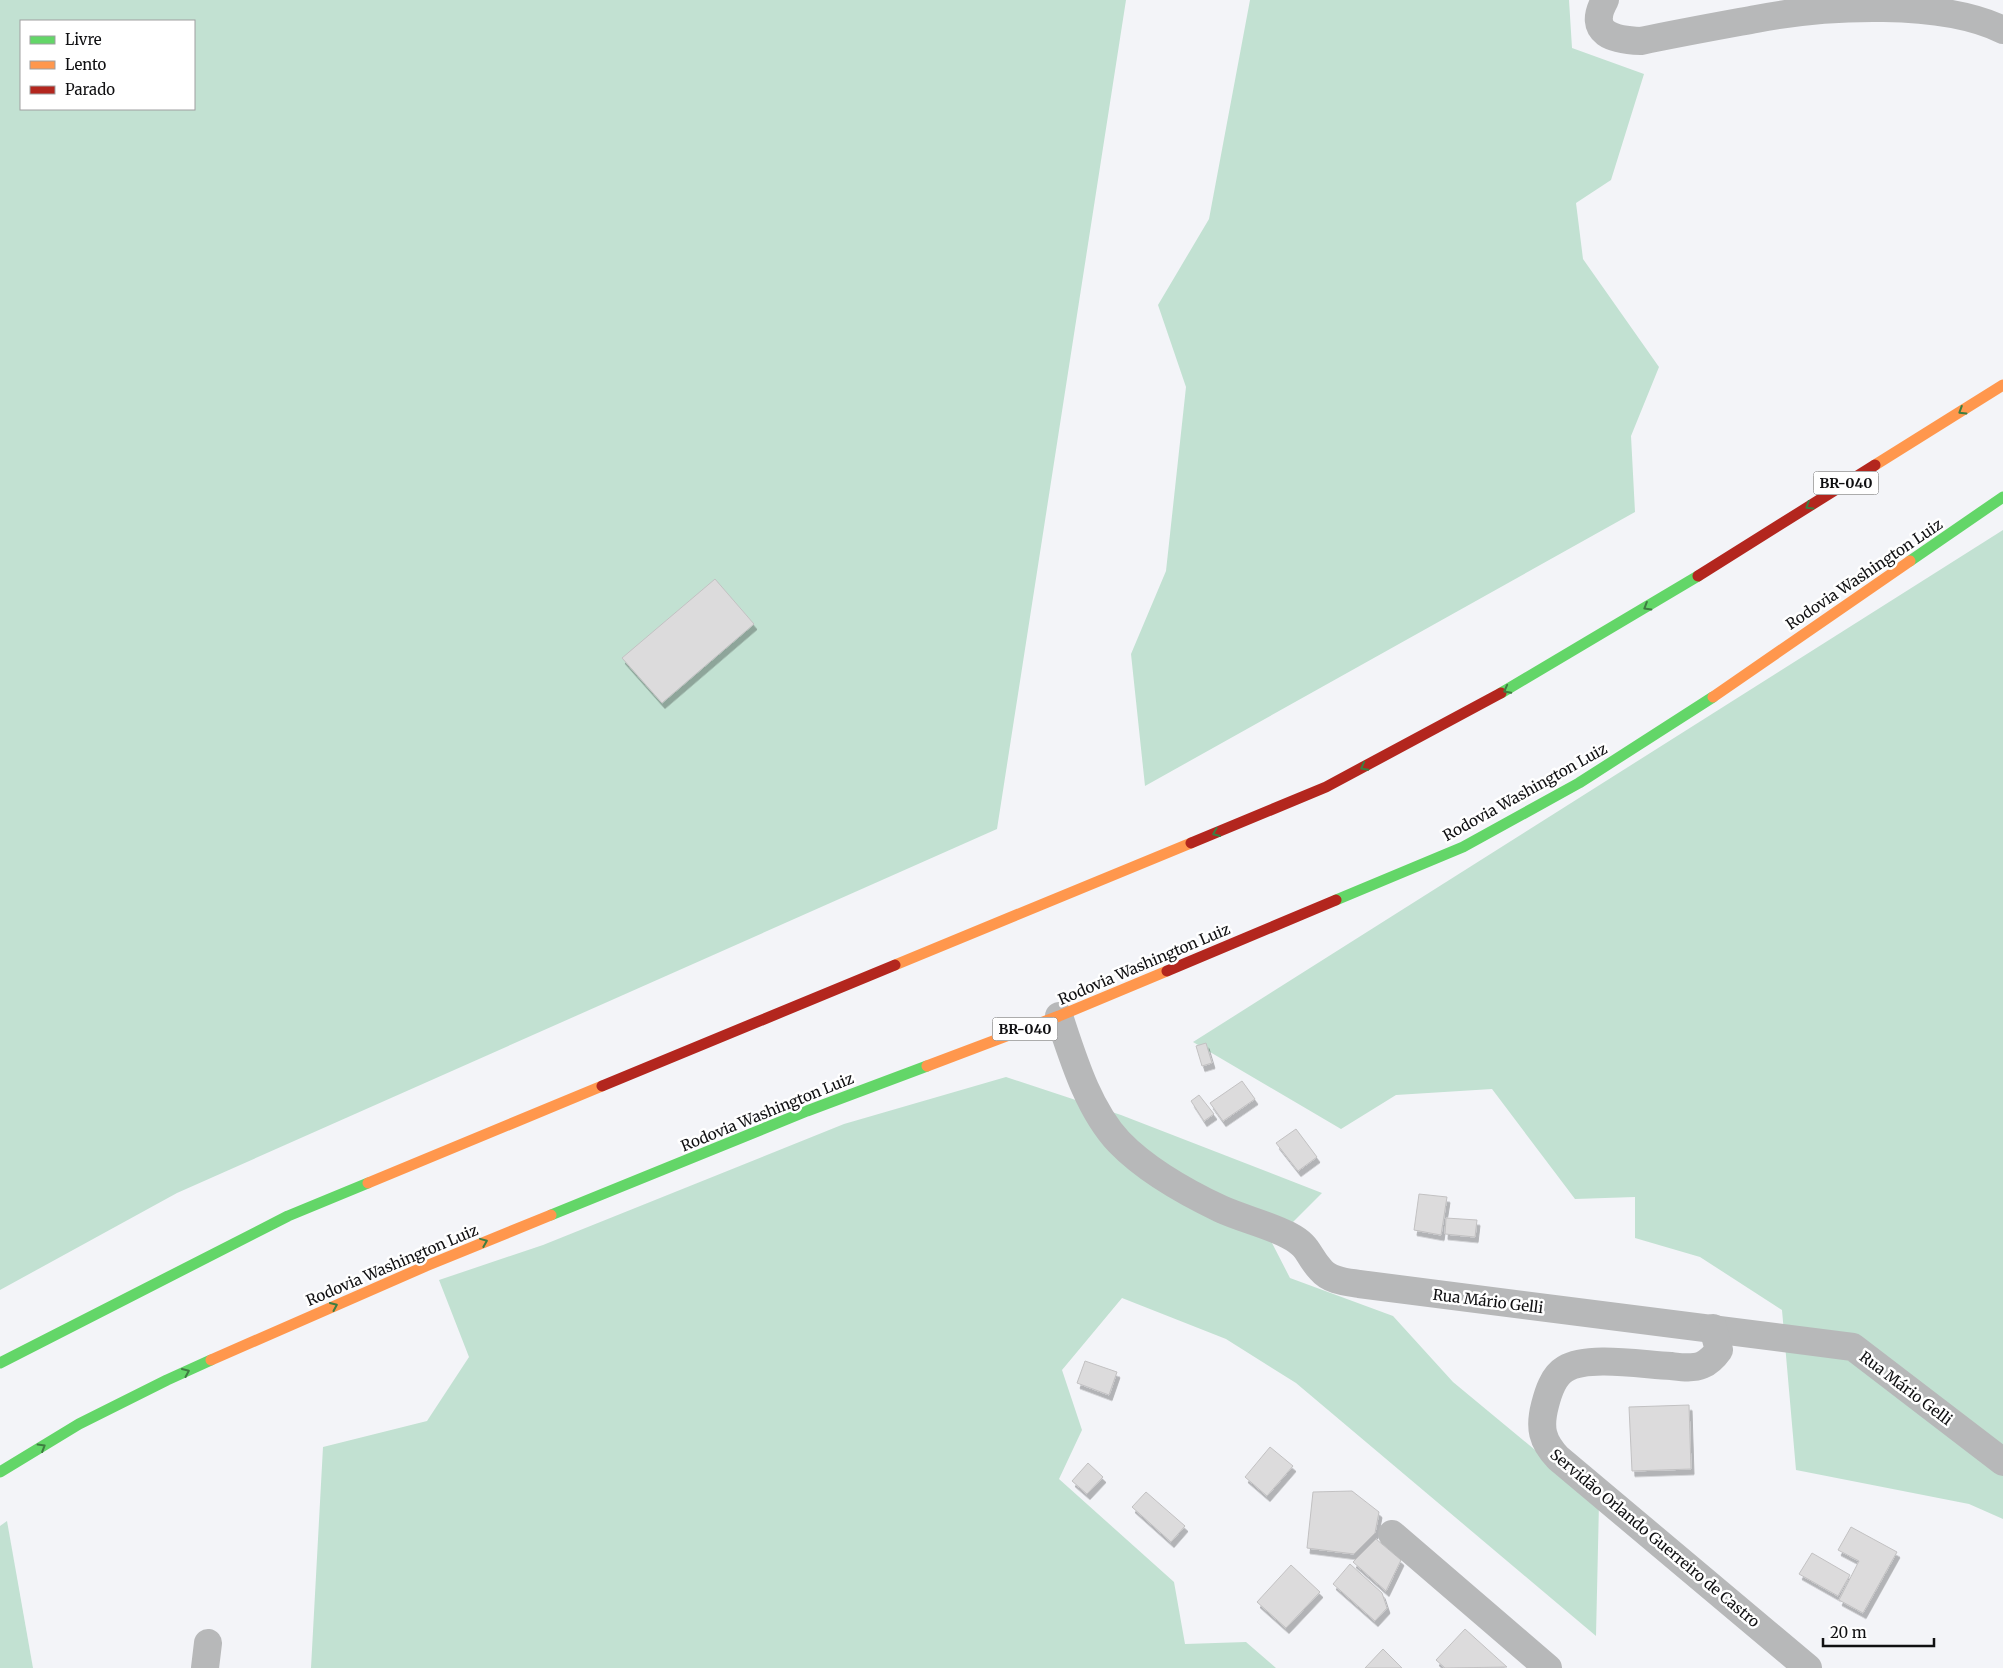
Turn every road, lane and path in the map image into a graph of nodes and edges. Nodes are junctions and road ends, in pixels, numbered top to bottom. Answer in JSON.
{"nodes":[{"id":1,"x":1604,"y":0,"type":"edge"},
{"id":2,"x":2003,"y":30,"type":"edge"},
{"id":3,"x":2003,"y":385,"type":"edge"},
{"id":4,"x":2003,"y":497,"type":"edge"},
{"id":5,"x":1059,"y":1016,"type":"junction"},
{"id":6,"x":1713,"y":1328,"type":"junction"},
{"id":7,"x":0,"y":1363,"type":"edge"},
{"id":8,"x":2003,"y":1462,"type":"edge"},
{"id":9,"x":0,"y":1472,"type":"edge"},
{"id":10,"x":1392,"y":1534,"type":"dead end"},
{"id":11,"x":1548,"y":1668,"type":"edge"},
{"id":12,"x":1808,"y":1668,"type":"edge"}],
"edges":[{"from":1,"to":2,"type":"street"},
{"from":3,"to":7,"type":"highway","number":"BR-040","one_way":true},
{"from":4,"to":5,"type":"highway","name":"Rodovia Washington Luiz","number":"BR-040"},
{"from":5,"to":6,"type":"street","name":"Rua Mário Gelli"},
{"from":9,"to":5,"type":"highway","name":"Rodovia Washington Luiz","number":"BR-040","one_way":true},
{"from":6,"to":8,"type":"street","name":"Rua Mário Gelli"},
{"from":6,"to":12,"type":"street","name":"Servidão Orlando Guerreiro de Castro"},
{"from":10,"to":11,"type":"street"}]}
